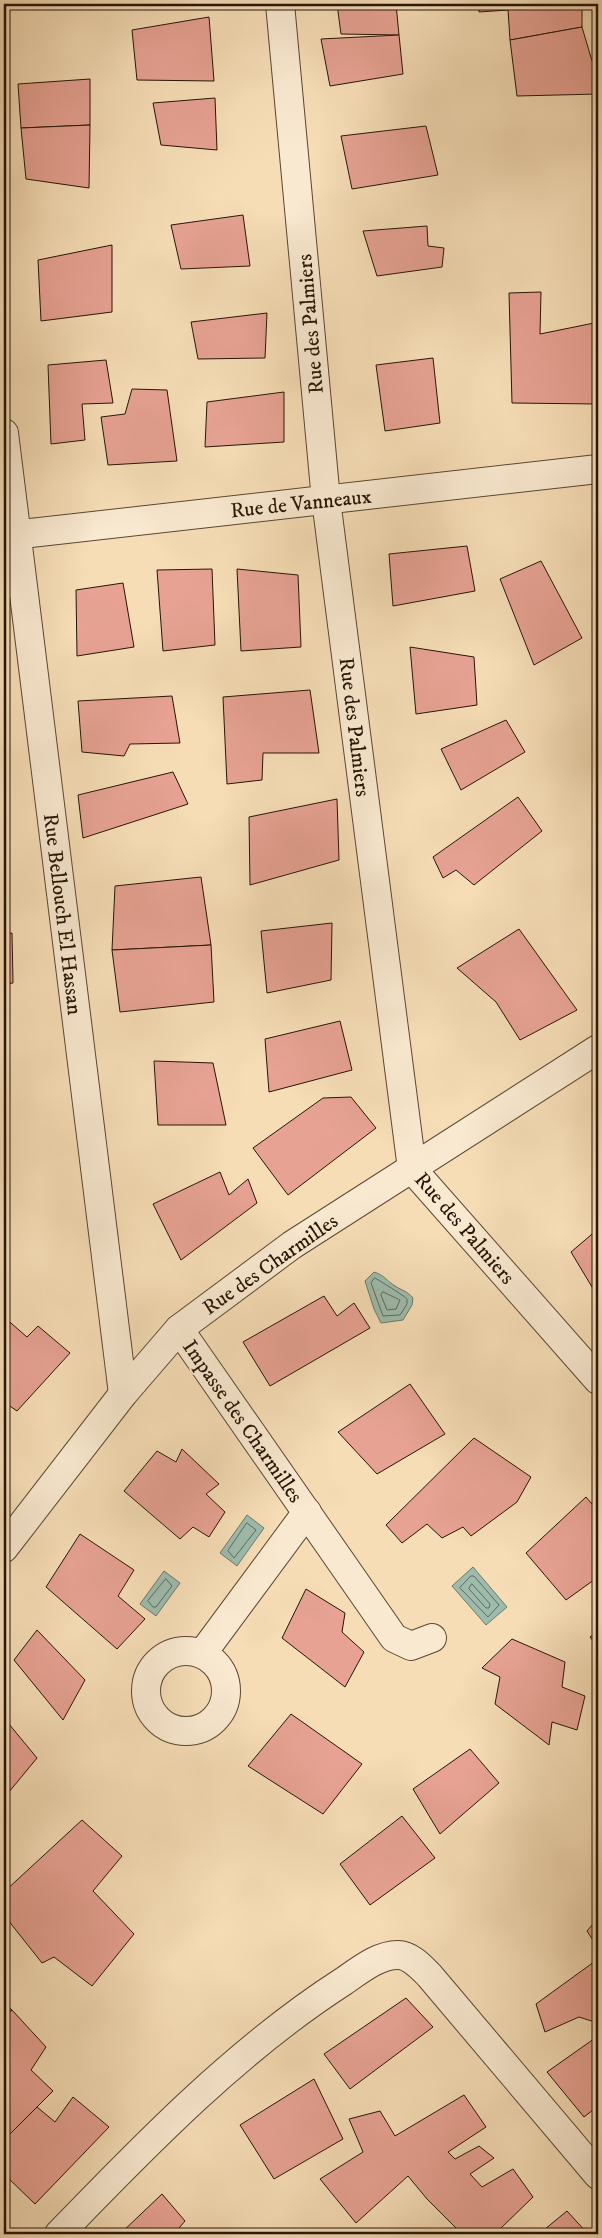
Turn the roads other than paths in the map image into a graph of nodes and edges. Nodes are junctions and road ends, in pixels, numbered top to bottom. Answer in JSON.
{"nodes":[{"id":1,"x":280,"y":4,"type":"edge"},
{"id":2,"x":4,"y":432,"type":"edge"},
{"id":3,"x":598,"y":469,"type":"edge"},
{"id":4,"x":326,"y":500,"type":"junction"},
{"id":5,"x":9,"y":535,"type":"edge"},
{"id":6,"x":598,"y":1049,"type":"edge"},
{"id":7,"x":412,"y":1169,"type":"junction"},
{"id":8,"x":179,"y":1329,"type":"junction"},
{"id":9,"x":598,"y":1380,"type":"edge"},
{"id":10,"x":124,"y":1394,"type":"junction"},
{"id":11,"x":307,"y":1512,"type":"junction"},
{"id":12,"x":4,"y":1548,"type":"edge"},
{"id":13,"x":432,"y":1638,"type":"dead end"},
{"id":14,"x":202,"y":1654,"type":"dead end"},
{"id":15,"x":598,"y":2175,"type":"edge"},
{"id":16,"x":59,"y":2234,"type":"edge"}],
"edges":[{"from":1,"to":4,"type":"street","name":"Rue des Palmiers"},
{"from":2,"to":5,"type":"street","name":"Rue Bellouch El Hassan"},
{"from":3,"to":4,"type":"street","name":"Rue de Vanneaux"},
{"from":4,"to":5,"type":"street","name":"Rue de Vanneaux"},
{"from":4,"to":7,"type":"street","name":"Rue des Palmiers"},
{"from":5,"to":10,"type":"street","name":"Rue Bellouch El Hassan"},
{"from":6,"to":7,"type":"street","name":"Rue des Charmilles"},
{"from":7,"to":8,"type":"street","name":"Rue des Charmilles"},
{"from":7,"to":9,"type":"street","name":"Rue des Palmiers"},
{"from":8,"to":10,"type":"street","name":"Rue des Charmilles"},
{"from":8,"to":11,"type":"street","name":"Impasse des Charmilles"},
{"from":10,"to":12,"type":"street","name":"Rue des Charmilles"},
{"from":11,"to":13,"type":"street","name":"Impasse des Charmilles"},
{"from":11,"to":14,"type":"street","name":"Impasse des Charmilles"},
{"from":15,"to":16,"type":"street"}]}
